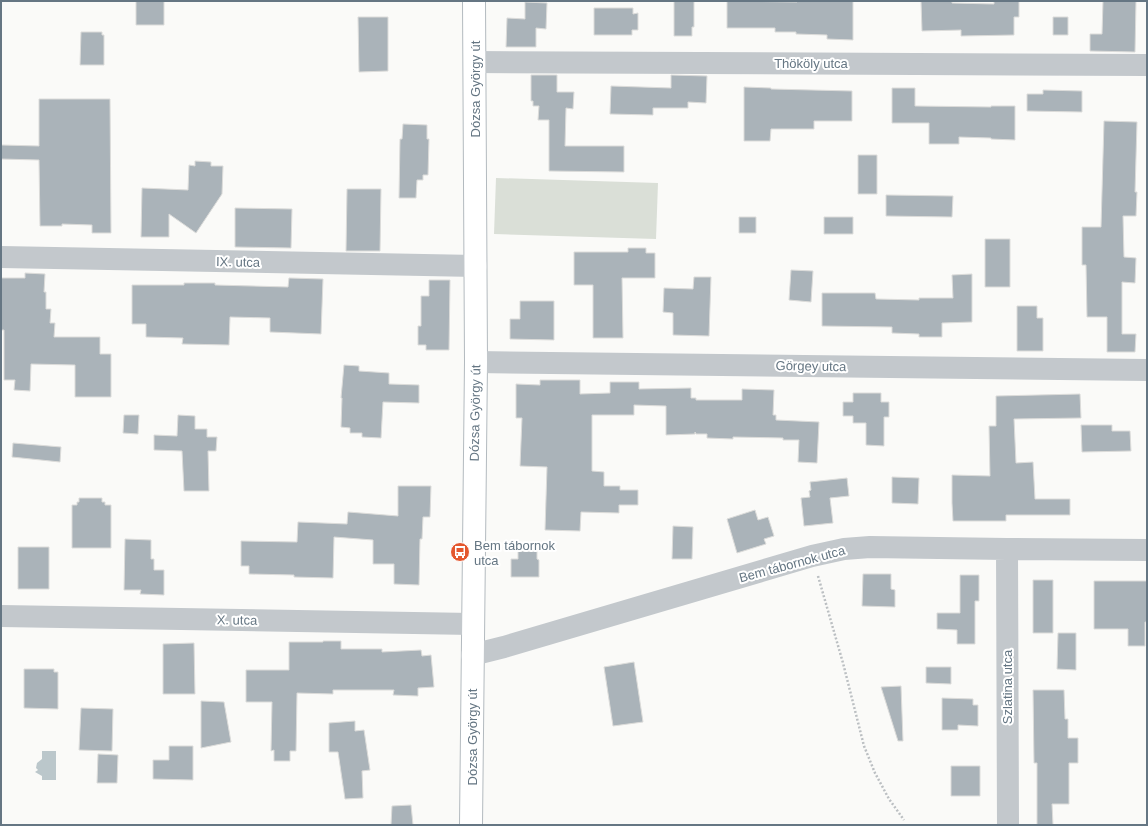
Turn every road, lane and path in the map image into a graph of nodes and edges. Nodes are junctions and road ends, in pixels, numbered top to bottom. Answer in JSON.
{"nodes":[{"id":1,"x":474,"y":1,"type":"edge"},
{"id":2,"x":475,"y":62,"type":"junction"},
{"id":3,"x":1147,"y":65,"type":"edge"},
{"id":4,"x":1,"y":257,"type":"edge"},
{"id":5,"x":476,"y":266,"type":"junction"},
{"id":6,"x":476,"y":362,"type":"junction"},
{"id":7,"x":1147,"y":370,"type":"edge"},
{"id":8,"x":1007,"y":549,"type":"junction"},
{"id":9,"x":1147,"y":550,"type":"edge"},
{"id":10,"x":812,"y":556,"type":"junction"},
{"id":11,"x":1,"y":616,"type":"edge"},
{"id":12,"x":472,"y":624,"type":"junction"},
{"id":13,"x":472,"y":655,"type":"junction"},
{"id":14,"x":904,"y":820,"type":"dead end"},
{"id":15,"x":471,"y":825,"type":"edge"},
{"id":16,"x":1008,"y":825,"type":"edge"}],
"edges":[{"from":1,"to":2,"type":"street","name":"Dózsa György út"},
{"from":2,"to":3,"type":"street","name":"Thököly utca"},
{"from":2,"to":5,"type":"street","name":"Dózsa György út"},
{"from":4,"to":5,"type":"street","name":"IX. utca"},
{"from":5,"to":6,"type":"street","name":"Dózsa György út"},
{"from":6,"to":7,"type":"street","name":"Görgey utca"},
{"from":6,"to":12,"type":"street","name":"Dózsa György út"},
{"from":8,"to":9,"type":"street","name":"Bem tábornok utca"},
{"from":8,"to":10,"type":"street","name":"Bem tábornok utca"},
{"from":8,"to":16,"type":"street","name":"Szlatina utca"},
{"from":10,"to":13,"type":"street","name":"Bem tábornok utca"},
{"from":10,"to":14,"type":"path"},
{"from":11,"to":12,"type":"street","name":"X. utca"},
{"from":12,"to":13,"type":"street","name":"Dózsa György út"},
{"from":13,"to":15,"type":"street","name":"Dózsa György út"}]}
